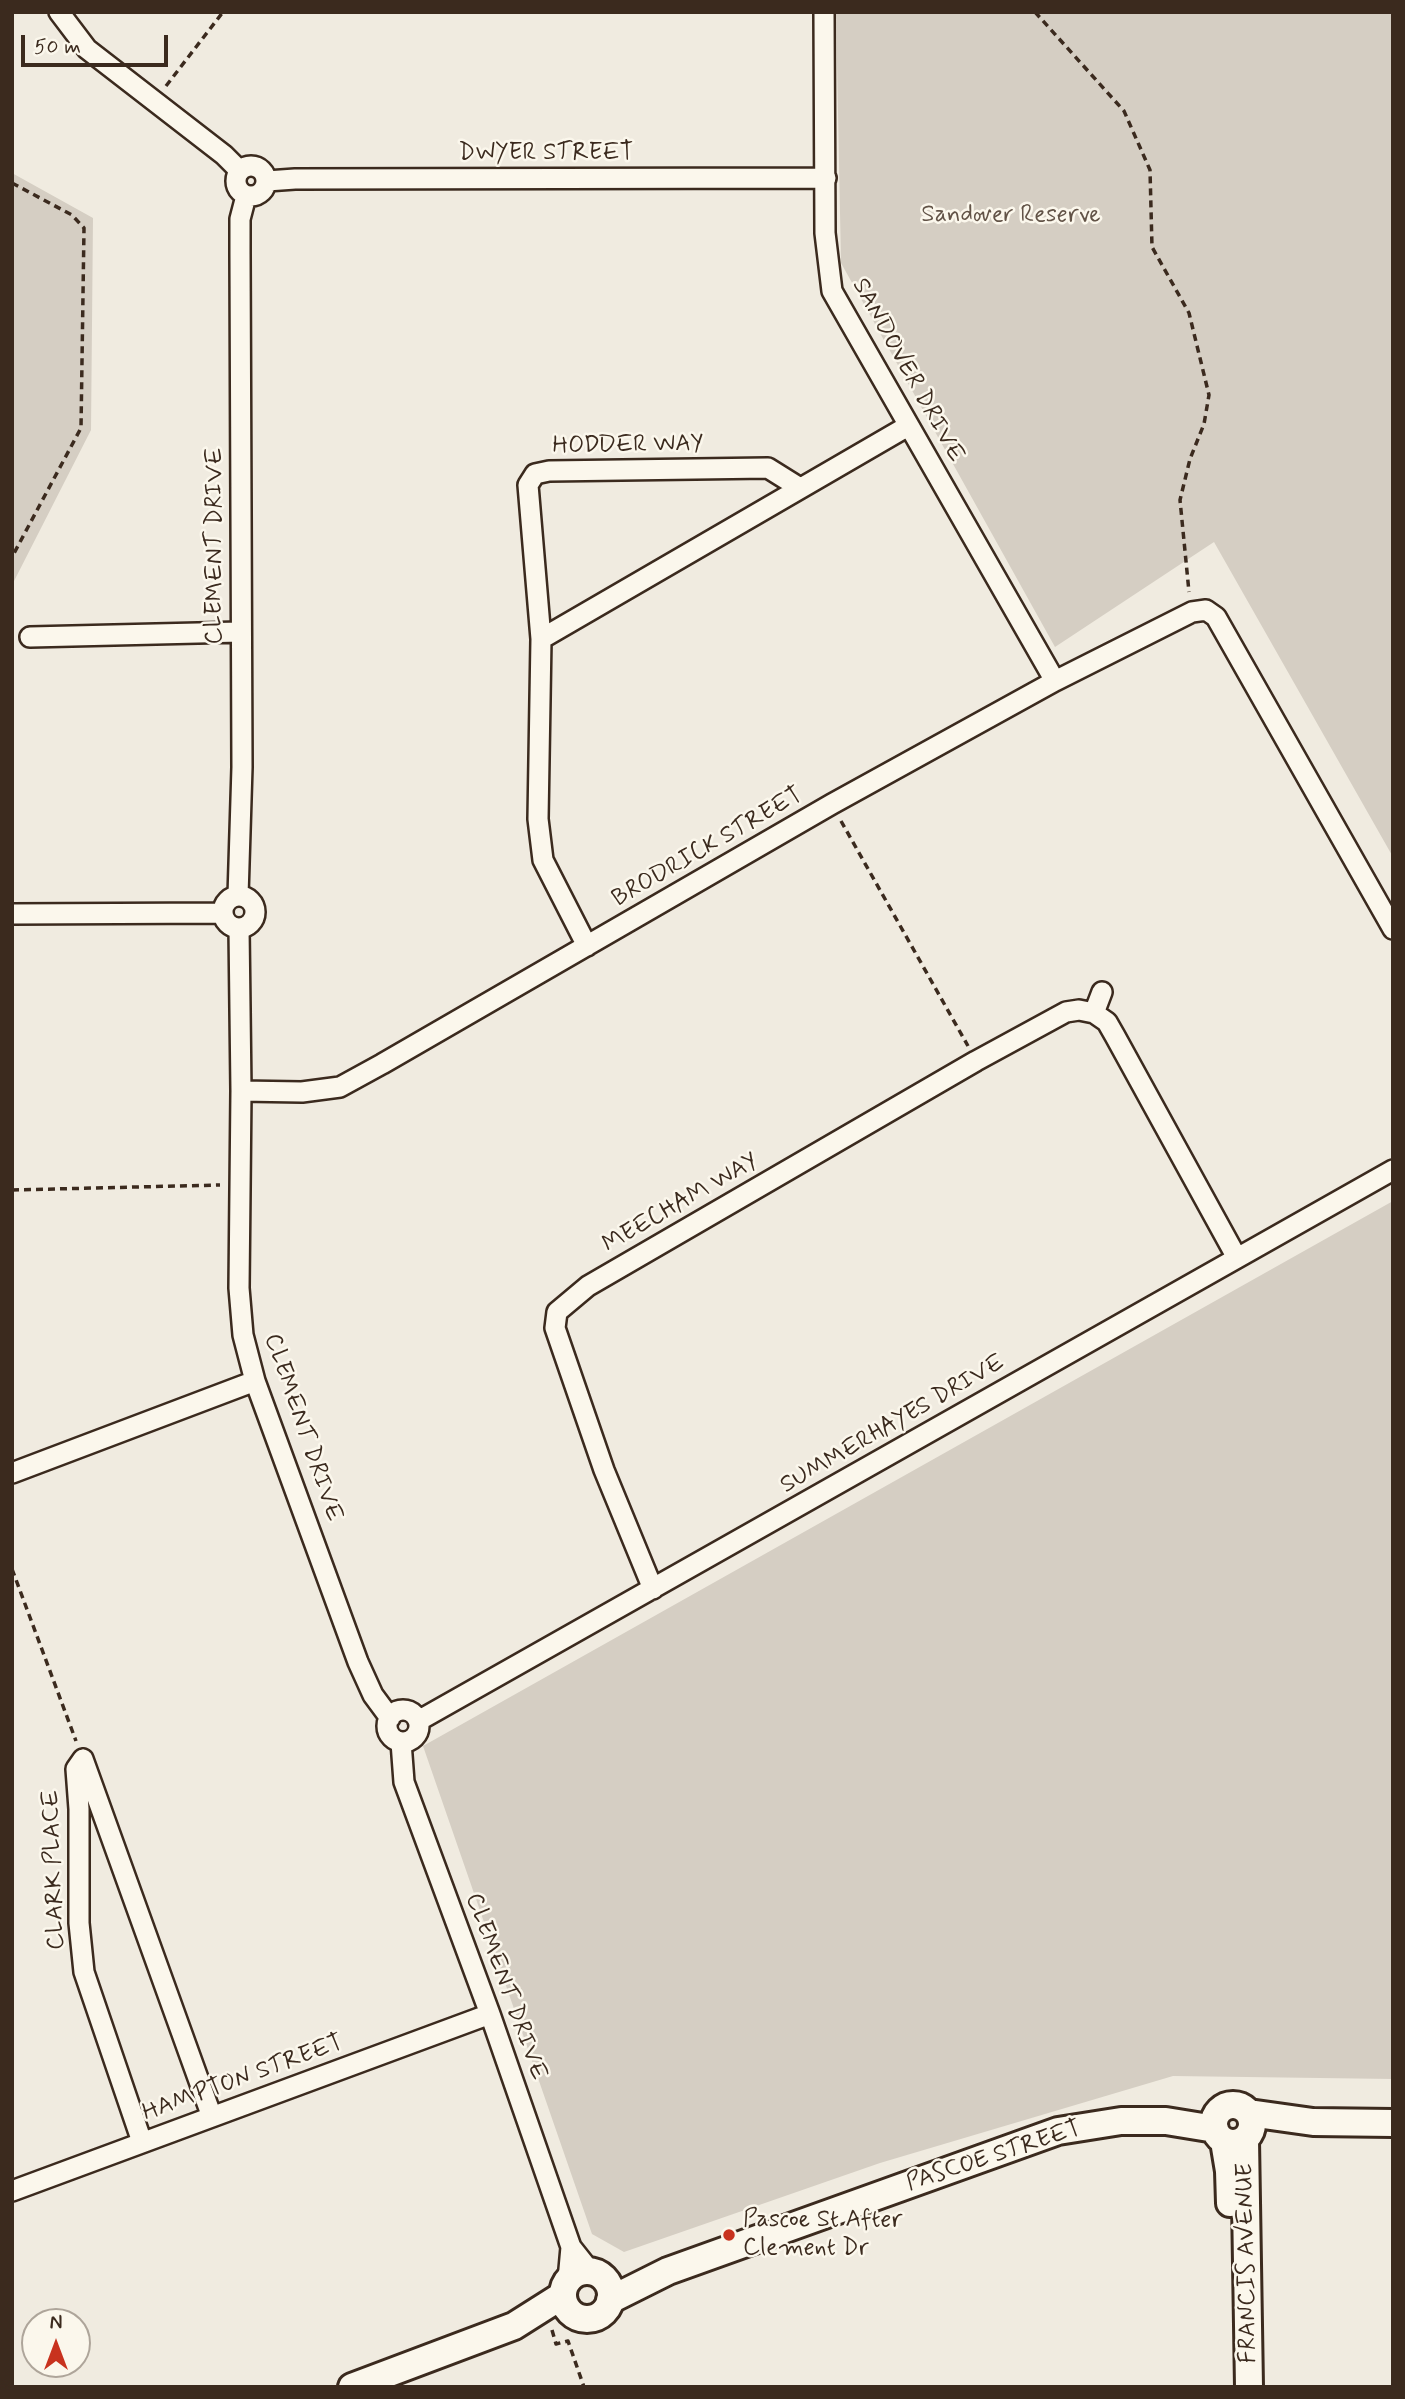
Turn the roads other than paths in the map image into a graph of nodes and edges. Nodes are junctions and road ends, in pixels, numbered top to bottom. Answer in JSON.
{"nodes":[{"id":1,"x":60,"y":12,"type":"edge"},
{"id":2,"x":824,"y":12,"type":"edge"},
{"id":3,"x":240,"y":171,"type":"junction"},
{"id":4,"x":826,"y":178,"type":"junction"},
{"id":5,"x":267,"y":181,"type":"junction"},
{"id":6,"x":246,"y":196,"type":"junction"},
{"id":7,"x":908,"y":426,"type":"junction"},
{"id":8,"x":800,"y":488,"type":"junction"},
{"id":9,"x":240,"y":632,"type":"junction"},
{"id":10,"x":30,"y":637,"type":"dead end"},
{"id":11,"x":541,"y":639,"type":"junction"},
{"id":12,"x":1055,"y":681,"type":"junction"},
{"id":13,"x":238,"y":896,"type":"junction"},
{"id":14,"x":223,"y":913,"type":"junction"},
{"id":15,"x":12,"y":914,"type":"edge"},
{"id":16,"x":239,"y":928,"type":"junction"},
{"id":17,"x":1393,"y":929,"type":"edge"},
{"id":18,"x":587,"y":946,"type":"junction"},
{"id":19,"x":1102,"y":992,"type":"dead end"},
{"id":20,"x":1094,"y":1013,"type":"junction"},
{"id":21,"x":241,"y":1091,"type":"junction"},
{"id":22,"x":1393,"y":1170,"type":"edge"},
{"id":23,"x":1237,"y":1258,"type":"junction"},
{"id":24,"x":255,"y":1381,"type":"junction"},
{"id":25,"x":12,"y":1473,"type":"edge"},
{"id":26,"x":653,"y":1589,"type":"junction"},
{"id":27,"x":390,"y":1718,"type":"junction"},
{"id":28,"x":418,"y":1721,"type":"junction"},
{"id":29,"x":401,"y":1742,"type":"junction"},
{"id":30,"x":490,"y":2014,"type":"junction"},
{"id":31,"x":212,"y":2117,"type":"junction"},
{"id":32,"x":1393,"y":2123,"type":"edge"},
{"id":33,"x":1234,"y":2128,"type":"junction"},
{"id":34,"x":142,"y":2141,"type":"junction"},
{"id":35,"x":12,"y":2191,"type":"edge"},
{"id":36,"x":585,"y":2289,"type":"junction"},
{"id":37,"x":352,"y":2387,"type":"edge"},
{"id":38,"x":1231,"y":2387,"type":"edge"},
{"id":39,"x":1249,"y":2387,"type":"edge"}],
"edges":[{"from":1,"to":3,"type":"street"},
{"from":2,"to":4,"type":"street","name":"SANDOVER DRIVE"},
{"from":3,"to":5,"type":"street"},
{"from":3,"to":6,"type":"street"},
{"from":4,"to":5,"type":"street","name":"DWYER STREET"},
{"from":4,"to":7,"type":"street","name":"SANDOVER DRIVE"},
{"from":5,"to":6,"type":"street"},
{"from":6,"to":9,"type":"street","name":"CLEMENT DRIVE"},
{"from":7,"to":8,"type":"street"},
{"from":7,"to":12,"type":"street","name":"SANDOVER DRIVE"},
{"from":8,"to":11,"type":"street"},
{"from":8,"to":11,"type":"street","name":"HODDER WAY"},
{"from":9,"to":10,"type":"street"},
{"from":9,"to":13,"type":"street","name":"CLEMENT DRIVE"},
{"from":11,"to":18,"type":"street","name":"HODDER WAY"},
{"from":12,"to":17,"type":"street","name":"BRODRICK STREET"},
{"from":12,"to":18,"type":"street","name":"BRODRICK STREET"},
{"from":13,"to":14,"type":"street"},
{"from":13,"to":16,"type":"street"},
{"from":14,"to":15,"type":"street"},
{"from":14,"to":16,"type":"street"},
{"from":16,"to":21,"type":"street","name":"CLEMENT DRIVE"},
{"from":18,"to":21,"type":"street","name":"BRODRICK STREET"},
{"from":19,"to":20,"type":"street"},
{"from":20,"to":23,"type":"street"},
{"from":20,"to":26,"type":"street","name":"MEECHAM WAY"},
{"from":21,"to":24,"type":"street","name":"CLEMENT DRIVE"},
{"from":22,"to":23,"type":"street","name":"SUMMERHAYES DRIVE"},
{"from":23,"to":26,"type":"street","name":"SUMMERHAYES DRIVE"},
{"from":24,"to":25,"type":"street"},
{"from":24,"to":27,"type":"street","name":"CLEMENT DRIVE"},
{"from":26,"to":28,"type":"street","name":"SUMMERHAYES DRIVE"},
{"from":27,"to":28,"type":"street"},
{"from":27,"to":29,"type":"street"},
{"from":28,"to":29,"type":"street"},
{"from":29,"to":30,"type":"street","name":"CLEMENT DRIVE"},
{"from":30,"to":31,"type":"street","name":"HAMPTON STREET"},
{"from":30,"to":36,"type":"street","name":"CLEMENT DRIVE"},
{"from":31,"to":34,"type":"street","name":"HAMPTON STREET"},
{"from":31,"to":34,"type":"street","name":"CLARK PLACE"},
{"from":32,"to":33,"type":"street","name":"PASCOE STREET"},
{"from":33,"to":36,"type":"street","name":"PASCOE STREET"},
{"from":33,"to":38,"type":"street","name":"FRANCIS AVENUE"},
{"from":33,"to":39,"type":"street","name":"FRANCIS AVENUE"},
{"from":34,"to":35,"type":"street","name":"HAMPTON STREET"},
{"from":36,"to":37,"type":"street","name":"PASCOE STREET"}]}
